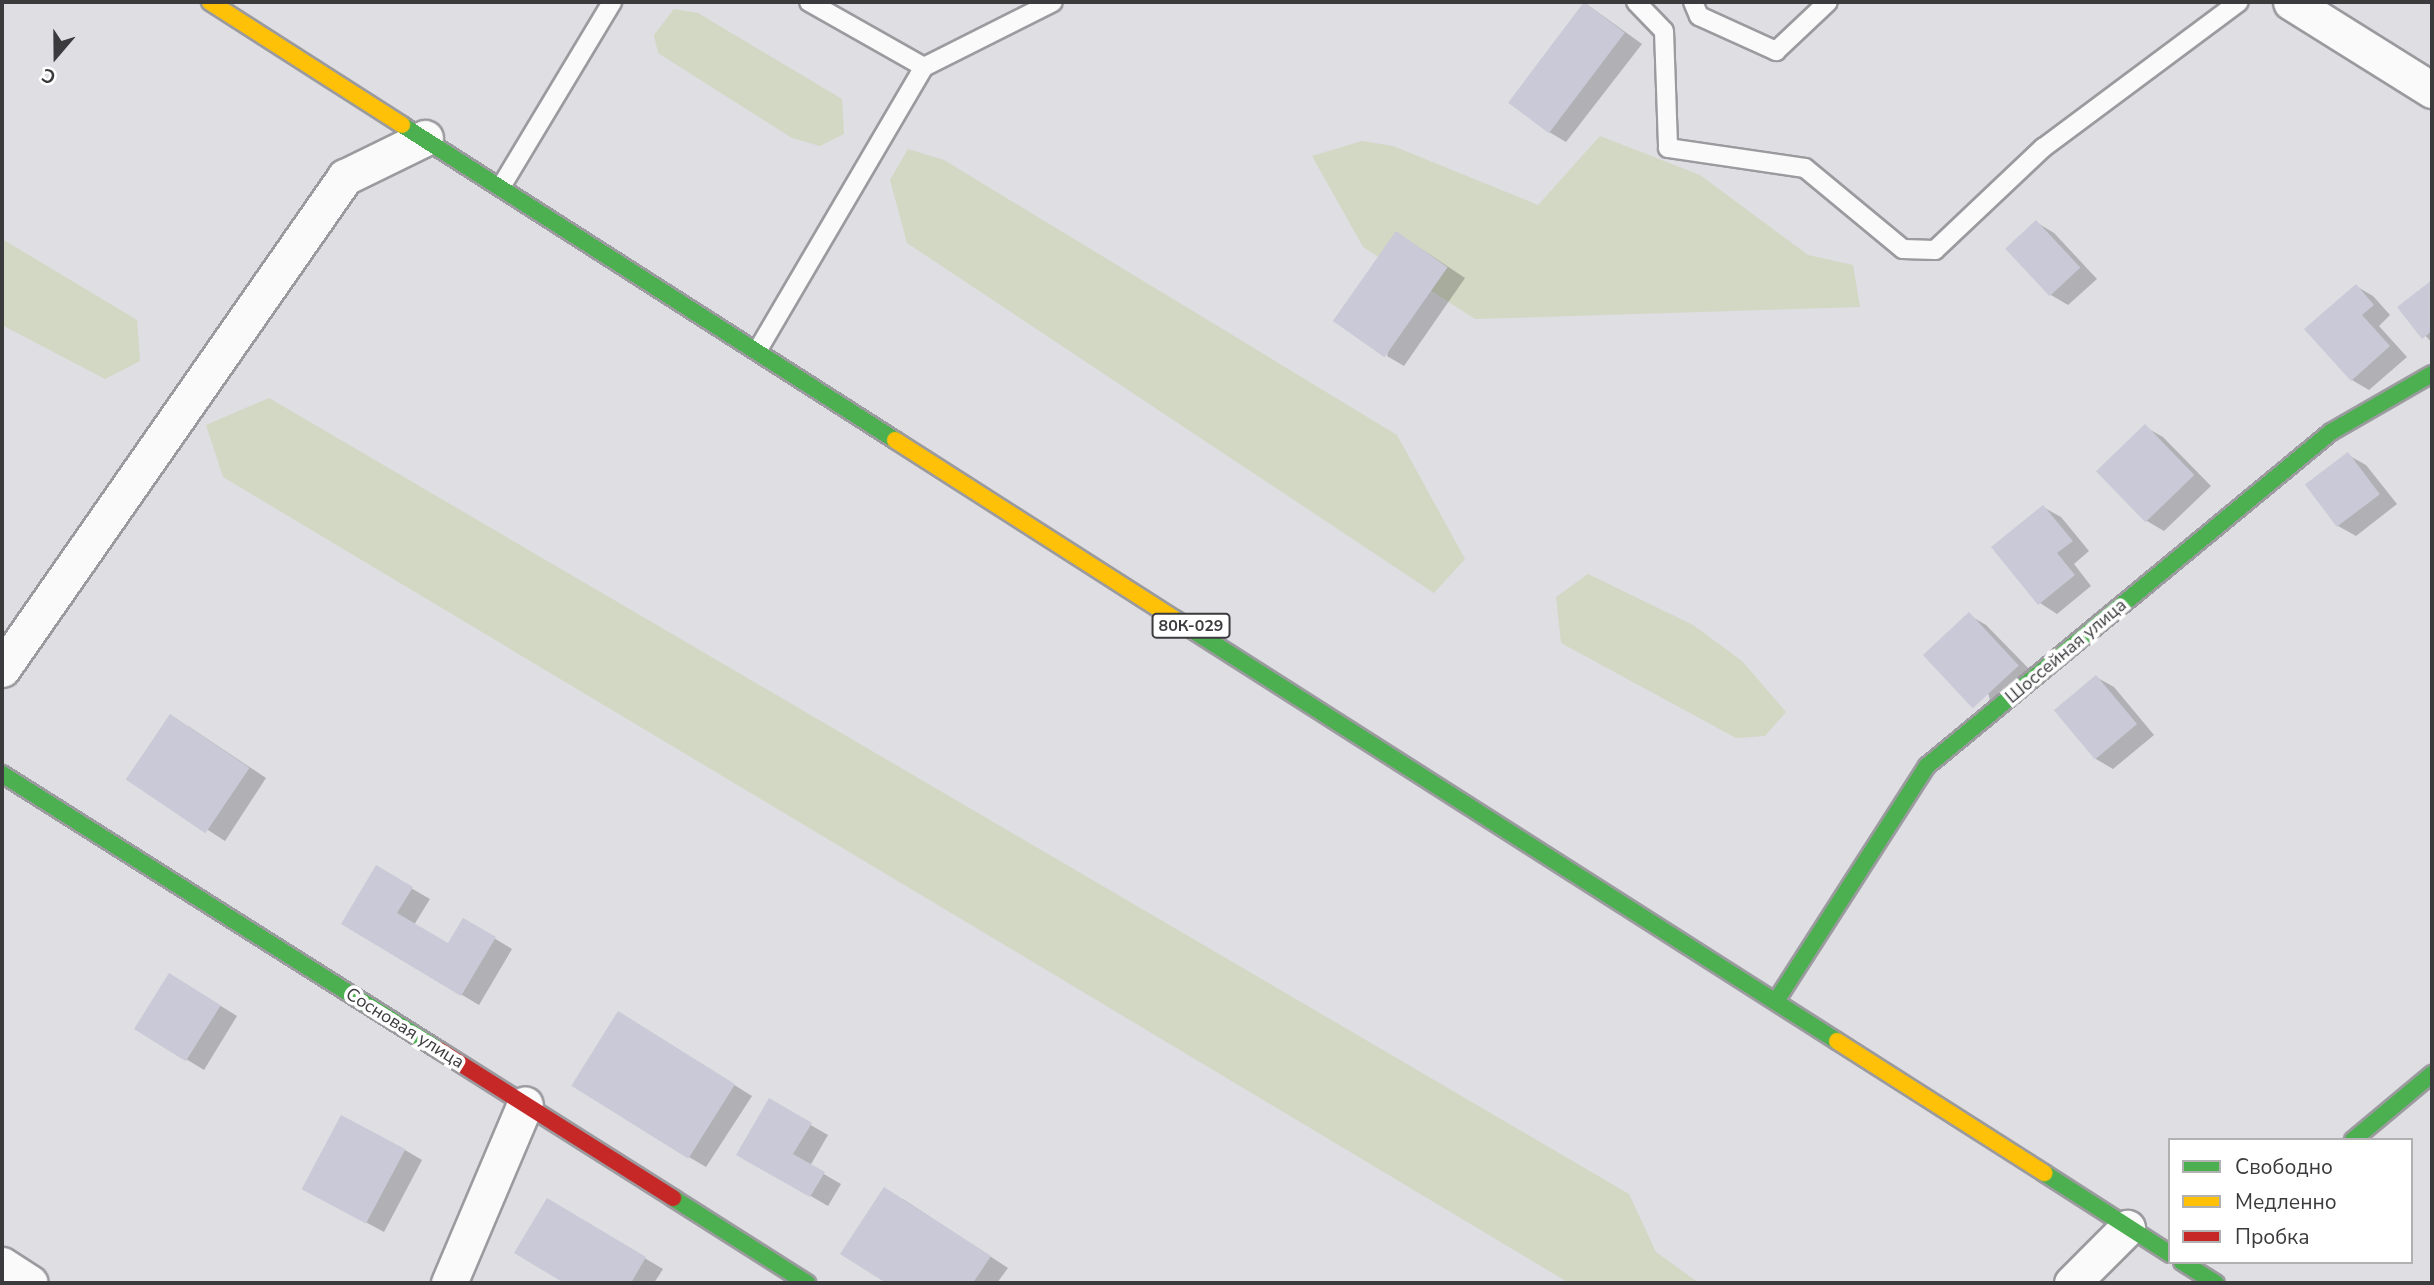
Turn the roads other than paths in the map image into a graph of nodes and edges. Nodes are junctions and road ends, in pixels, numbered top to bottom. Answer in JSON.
{"nodes":[{"id":1,"x":210,"y":2,"type":"edge"},
{"id":2,"x":612,"y":2,"type":"edge"},
{"id":3,"x":809,"y":2,"type":"edge"},
{"id":4,"x":1053,"y":2,"type":"edge"},
{"id":5,"x":1636,"y":2,"type":"edge"},
{"id":6,"x":1693,"y":2,"type":"edge"},
{"id":7,"x":1828,"y":2,"type":"edge"},
{"id":8,"x":2239,"y":2,"type":"edge"},
{"id":9,"x":2291,"y":2,"type":"edge"},
{"id":10,"x":925,"y":67,"type":"junction"},
{"id":11,"x":2432,"y":90,"type":"edge"},
{"id":12,"x":425,"y":138,"type":"junction"},
{"id":13,"x":501,"y":187,"type":"junction"},
{"id":14,"x":759,"y":348,"type":"junction"},
{"id":15,"x":2432,"y":374,"type":"edge"},
{"id":16,"x":2,"y":668,"type":"edge"},
{"id":17,"x":2,"y":774,"type":"edge"},
{"id":18,"x":1776,"y":1001,"type":"junction"},
{"id":19,"x":2432,"y":1074,"type":"edge"},
{"id":20,"x":525,"y":1104,"type":"junction"},
{"id":21,"x":2355,"y":1138,"type":"edge"},
{"id":22,"x":2127,"y":1228,"type":"junction"},
{"id":23,"x":2168,"y":1253,"type":"edge"},
{"id":24,"x":2185,"y":1264,"type":"edge"},
{"id":25,"x":2222,"y":1264,"type":"edge"},
{"id":26,"x":2,"y":1265,"type":"edge"},
{"id":27,"x":2212,"y":1280,"type":"edge"},
{"id":28,"x":30,"y":1283,"type":"edge"},
{"id":29,"x":449,"y":1283,"type":"edge"},
{"id":30,"x":807,"y":1283,"type":"edge"},
{"id":31,"x":2072,"y":1283,"type":"edge"}],
"edges":[{"from":1,"to":12,"type":"main road","number":"80К-029"},
{"from":2,"to":13,"type":"lane"},
{"from":3,"to":10,"type":"lane"},
{"from":4,"to":10,"type":"lane"},
{"from":5,"to":8,"type":"lane"},
{"from":6,"to":7,"type":"lane"},
{"from":9,"to":11,"type":"street"},
{"from":10,"to":14,"type":"lane"},
{"from":12,"to":13,"type":"main road","number":"80К-029"},
{"from":12,"to":16,"type":"street"},
{"from":13,"to":14,"type":"main road","number":"80К-029"},
{"from":14,"to":18,"type":"main road","number":"80К-029"},
{"from":15,"to":18,"type":"main road","name":"Шоссейная улица"},
{"from":17,"to":20,"type":"main road","name":"Сосновая улица"},
{"from":18,"to":22,"type":"main road","number":"80К-029"},
{"from":19,"to":21,"type":"main road"},
{"from":20,"to":29,"type":"street"},
{"from":20,"to":30,"type":"main road","name":"Сосновая улица"},
{"from":22,"to":23,"type":"main road","number":"80К-029"},
{"from":22,"to":31,"type":"street"},
{"from":24,"to":27,"type":"main road"},
{"from":25,"to":27,"type":"main road"},
{"from":26,"to":28,"type":"street"}]}
